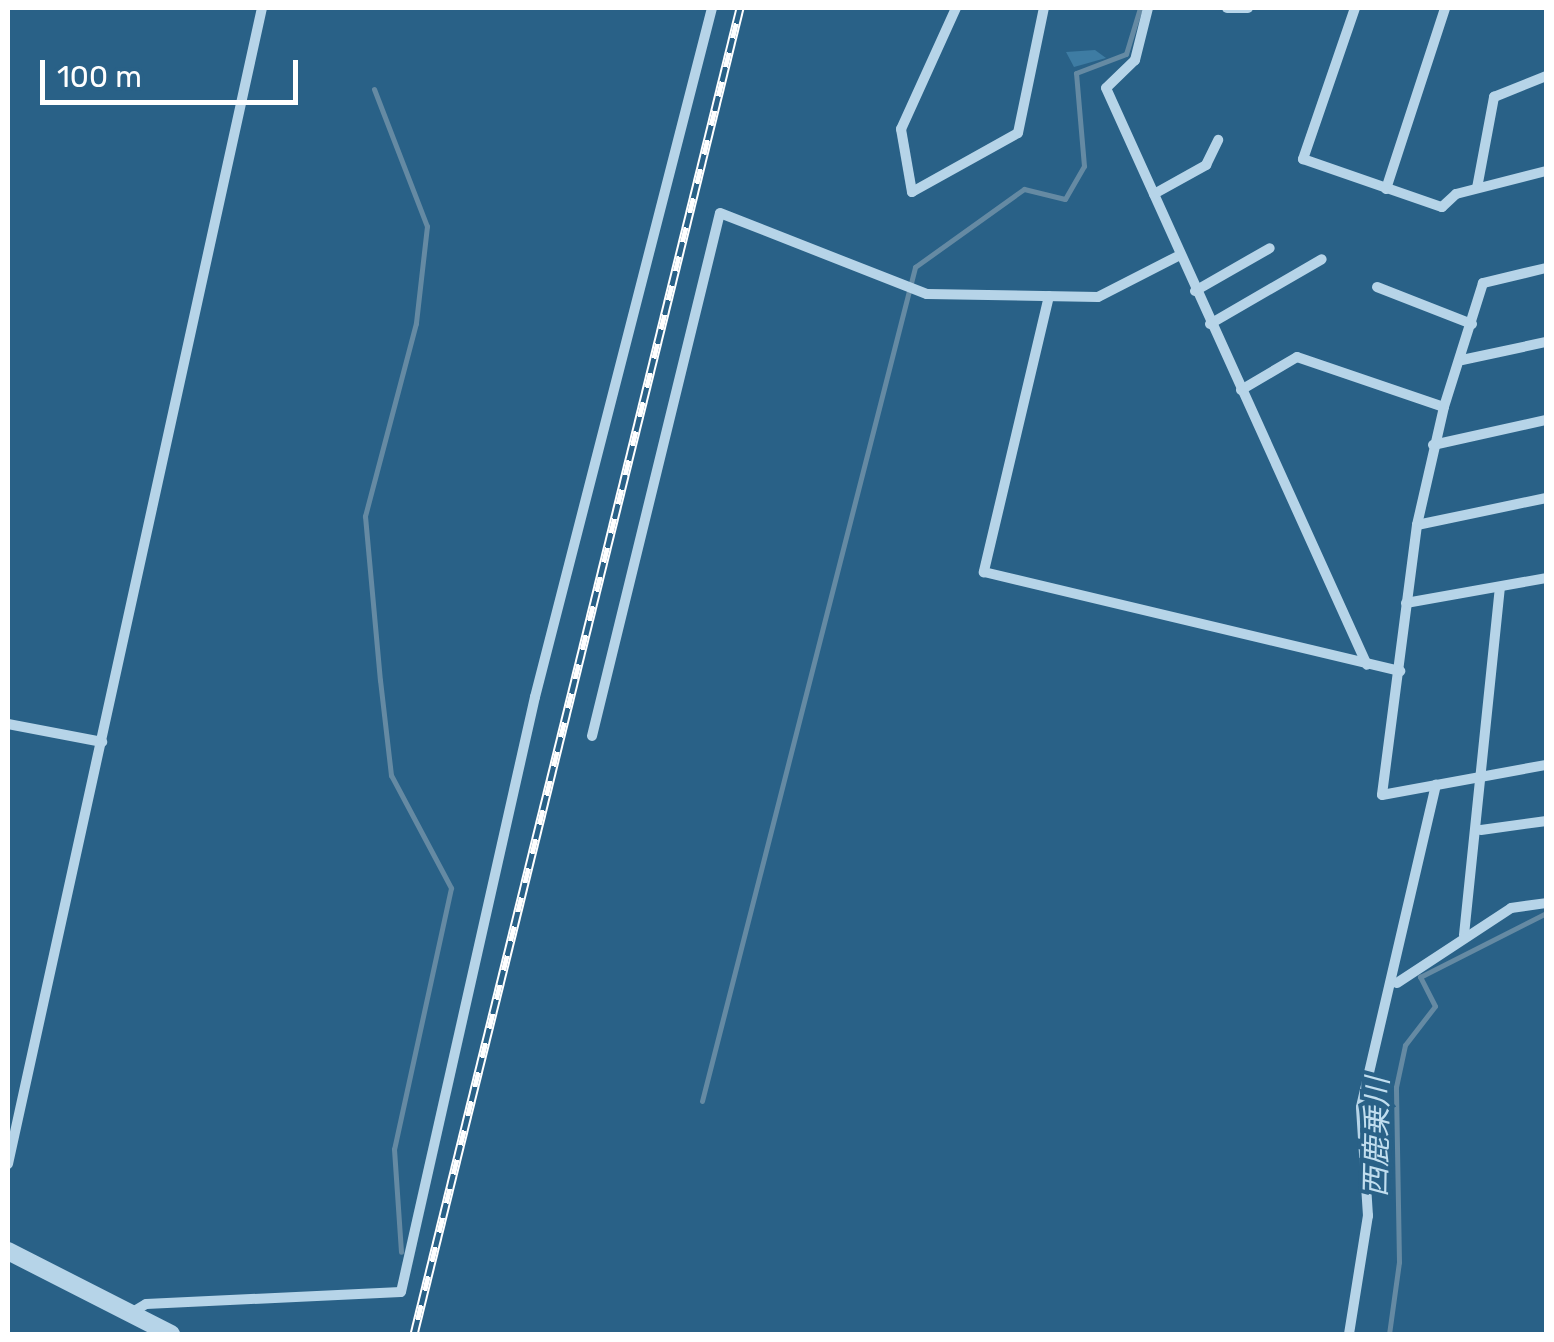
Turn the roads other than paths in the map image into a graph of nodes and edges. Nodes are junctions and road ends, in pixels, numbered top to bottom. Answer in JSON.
{"nodes":[{"id":1,"x":262,"y":8,"type":"edge"},
{"id":2,"x":712,"y":8,"type":"edge"},
{"id":3,"x":956,"y":8,"type":"edge"},
{"id":4,"x":1044,"y":8,"type":"edge"},
{"id":5,"x":1148,"y":8,"type":"edge"},
{"id":6,"x":1227,"y":8,"type":"edge"},
{"id":7,"x":1248,"y":8,"type":"edge"},
{"id":8,"x":1355,"y":8,"type":"edge"},
{"id":9,"x":1445,"y":8,"type":"edge"},
{"id":10,"x":1546,"y":76,"type":"edge"},
{"id":11,"x":1218,"y":140,"type":"dead end"},
{"id":12,"x":1546,"y":171,"type":"edge"},
{"id":13,"x":1477,"y":188,"type":"junction"},
{"id":14,"x":1386,"y":189,"type":"junction"},
{"id":15,"x":1154,"y":194,"type":"junction"},
{"id":16,"x":1270,"y":248,"type":"dead end"},
{"id":17,"x":1180,"y":255,"type":"junction"},
{"id":18,"x":1322,"y":259,"type":"dead end"},
{"id":19,"x":1546,"y":268,"type":"edge"},
{"id":20,"x":1377,"y":288,"type":"dead end"},
{"id":21,"x":1196,"y":291,"type":"junction"},
{"id":22,"x":1049,"y":296,"type":"junction"},
{"id":23,"x":1210,"y":324,"type":"junction"},
{"id":24,"x":1472,"y":324,"type":"junction"},
{"id":25,"x":1546,"y":342,"type":"edge"},
{"id":26,"x":1462,"y":360,"type":"junction"},
{"id":27,"x":1241,"y":390,"type":"junction"},
{"id":28,"x":1444,"y":407,"type":"junction"},
{"id":29,"x":1546,"y":420,"type":"edge"},
{"id":30,"x":1433,"y":446,"type":"junction"},
{"id":31,"x":1546,"y":498,"type":"edge"},
{"id":32,"x":1417,"y":525,"type":"junction"},
{"id":33,"x":1546,"y":578,"type":"edge"},
{"id":34,"x":1500,"y":588,"type":"junction"},
{"id":35,"x":1406,"y":603,"type":"junction"},
{"id":36,"x":1367,"y":665,"type":"junction"},
{"id":37,"x":1400,"y":670,"type":"junction"},
{"id":38,"x":8,"y":724,"type":"edge"},
{"id":39,"x":592,"y":736,"type":"dead end"},
{"id":40,"x":102,"y":742,"type":"junction"},
{"id":41,"x":1546,"y":765,"type":"edge"},
{"id":42,"x":1486,"y":774,"type":"junction"},
{"id":43,"x":1436,"y":785,"type":"junction"},
{"id":44,"x":1546,"y":821,"type":"edge"},
{"id":45,"x":1481,"y":830,"type":"junction"},
{"id":46,"x":1546,"y":903,"type":"edge"},
{"id":47,"x":1464,"y":935,"type":"junction"},
{"id":48,"x":1397,"y":984,"type":"junction"},
{"id":49,"x":8,"y":1164,"type":"edge"},
{"id":50,"x":8,"y":1251,"type":"edge"},
{"id":51,"x":131,"y":1314,"type":"junction"},
{"id":52,"x":170,"y":1334,"type":"edge"},
{"id":53,"x":1348,"y":1334,"type":"edge"}],
"edges":[{"from":1,"to":40,"type":"street"},
{"from":2,"to":51,"type":"street"},
{"from":3,"to":4,"type":"street"},
{"from":5,"to":15,"type":"street"},
{"from":6,"to":7,"type":"street"},
{"from":8,"to":14,"type":"street"},
{"from":9,"to":14,"type":"street"},
{"from":10,"to":13,"type":"street"},
{"from":11,"to":15,"type":"street"},
{"from":12,"to":13,"type":"street"},
{"from":13,"to":14,"type":"street"},
{"from":15,"to":17,"type":"street"},
{"from":16,"to":21,"type":"street"},
{"from":17,"to":21,"type":"street"},
{"from":17,"to":22,"type":"street"},
{"from":18,"to":23,"type":"street"},
{"from":19,"to":24,"type":"street"},
{"from":20,"to":24,"type":"street"},
{"from":21,"to":23,"type":"street"},
{"from":22,"to":36,"type":"street"},
{"from":22,"to":39,"type":"street"},
{"from":23,"to":27,"type":"street"},
{"from":24,"to":26,"type":"street"},
{"from":25,"to":26,"type":"street"},
{"from":26,"to":28,"type":"street"},
{"from":27,"to":28,"type":"street"},
{"from":27,"to":36,"type":"street"},
{"from":28,"to":30,"type":"street"},
{"from":29,"to":30,"type":"street"},
{"from":30,"to":32,"type":"street"},
{"from":31,"to":32,"type":"street"},
{"from":32,"to":35,"type":"street"},
{"from":33,"to":34,"type":"street"},
{"from":34,"to":35,"type":"street"},
{"from":34,"to":42,"type":"street"},
{"from":35,"to":37,"type":"street"},
{"from":36,"to":37,"type":"street"},
{"from":37,"to":43,"type":"street"},
{"from":38,"to":40,"type":"street"},
{"from":40,"to":49,"type":"street"},
{"from":41,"to":42,"type":"street"},
{"from":42,"to":43,"type":"street"},
{"from":42,"to":45,"type":"street"},
{"from":43,"to":48,"type":"street"},
{"from":44,"to":45,"type":"street"},
{"from":45,"to":47,"type":"street"},
{"from":46,"to":47,"type":"street"},
{"from":47,"to":48,"type":"street"},
{"from":48,"to":53,"type":"street"},
{"from":50,"to":51,"type":"street"},
{"from":51,"to":52,"type":"street"}]}
